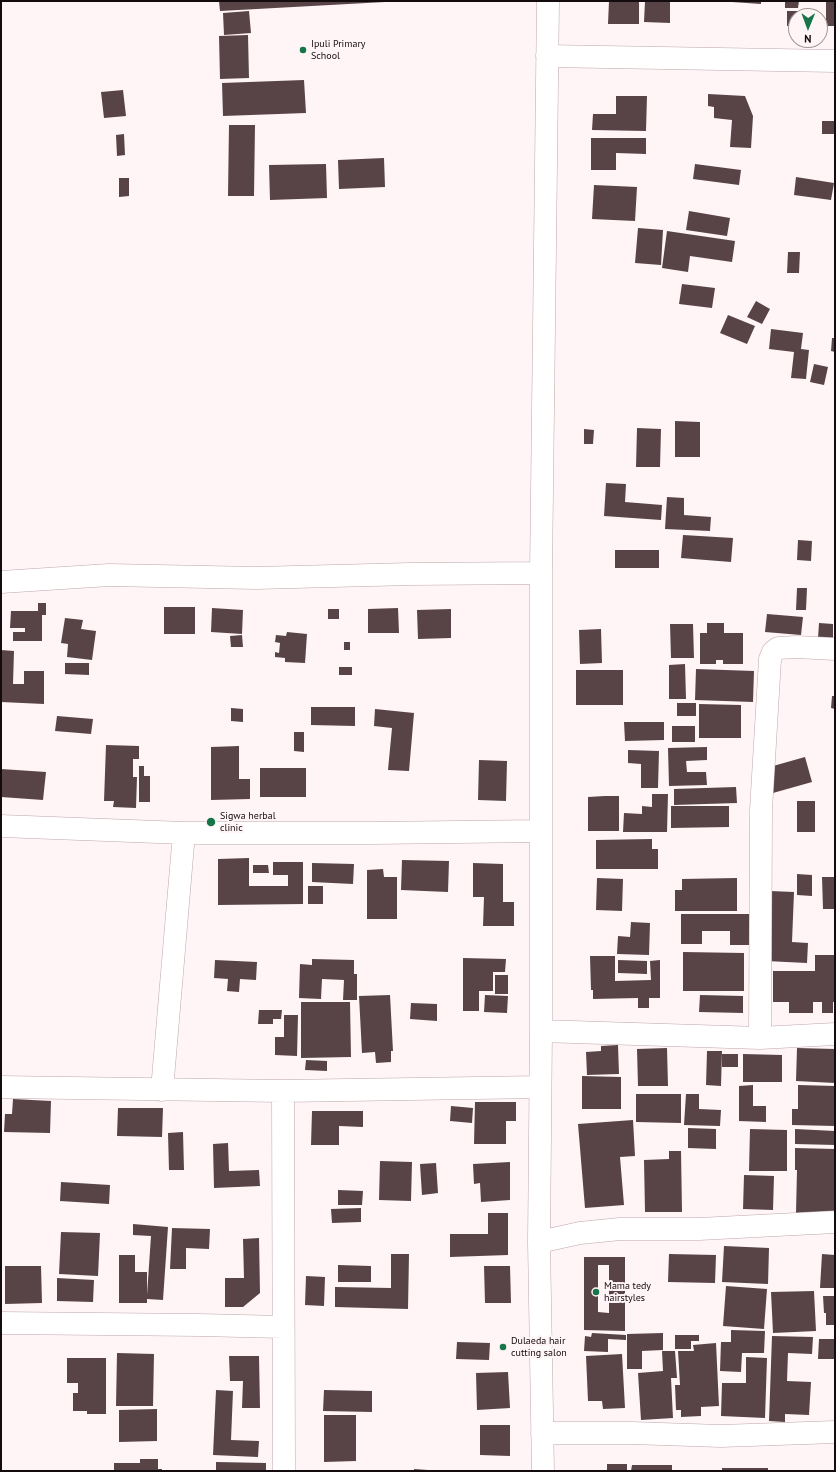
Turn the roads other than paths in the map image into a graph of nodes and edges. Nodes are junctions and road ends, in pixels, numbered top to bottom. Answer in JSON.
{"nodes":[{"id":1,"x":548,"y":1,"type":"edge"},
{"id":2,"x":547,"y":56,"type":"junction"},
{"id":3,"x":835,"y":61,"type":"edge"},
{"id":4,"x":541,"y":573,"type":"junction"},
{"id":5,"x":1,"y":582,"type":"edge"},
{"id":6,"x":835,"y":649,"type":"edge"},
{"id":7,"x":1,"y":826,"type":"edge"},
{"id":8,"x":540,"y":831,"type":"junction"},
{"id":9,"x":184,"y":833,"type":"junction"},
{"id":10,"x":541,"y":1031,"type":"junction"},
{"id":11,"x":835,"y":1034,"type":"edge"},
{"id":12,"x":760,"y":1038,"type":"junction"},
{"id":13,"x":1,"y":1086,"type":"edge"},
{"id":14,"x":540,"y":1087,"type":"junction"},
{"id":15,"x":162,"y":1090,"type":"junction"},
{"id":16,"x":283,"y":1091,"type":"junction"},
{"id":17,"x":835,"y":1222,"type":"edge"},
{"id":18,"x":539,"y":1242,"type":"junction"},
{"id":19,"x":1,"y":1323,"type":"edge"},
{"id":20,"x":283,"y":1327,"type":"junction"},
{"id":21,"x":835,"y":1432,"type":"edge"},
{"id":22,"x":542,"y":1433,"type":"junction"},
{"id":23,"x":284,"y":1471,"type":"edge"},
{"id":24,"x":543,"y":1471,"type":"edge"}],
"edges":[{"from":1,"to":2,"type":"street"},
{"from":2,"to":3,"type":"street"},
{"from":2,"to":4,"type":"street"},
{"from":4,"to":5,"type":"street"},
{"from":4,"to":8,"type":"street"},
{"from":6,"to":12,"type":"street"},
{"from":7,"to":9,"type":"street"},
{"from":8,"to":9,"type":"street"},
{"from":8,"to":10,"type":"street"},
{"from":9,"to":15,"type":"street"},
{"from":10,"to":12,"type":"street"},
{"from":10,"to":14,"type":"street"},
{"from":11,"to":12,"type":"street"},
{"from":13,"to":15,"type":"street"},
{"from":14,"to":16,"type":"street"},
{"from":14,"to":18,"type":"street"},
{"from":15,"to":16,"type":"street"},
{"from":16,"to":20,"type":"street"},
{"from":17,"to":18,"type":"street"},
{"from":18,"to":22,"type":"street"},
{"from":19,"to":20,"type":"street"},
{"from":20,"to":23,"type":"street"},
{"from":21,"to":22,"type":"street"},
{"from":22,"to":24,"type":"street"}]}
